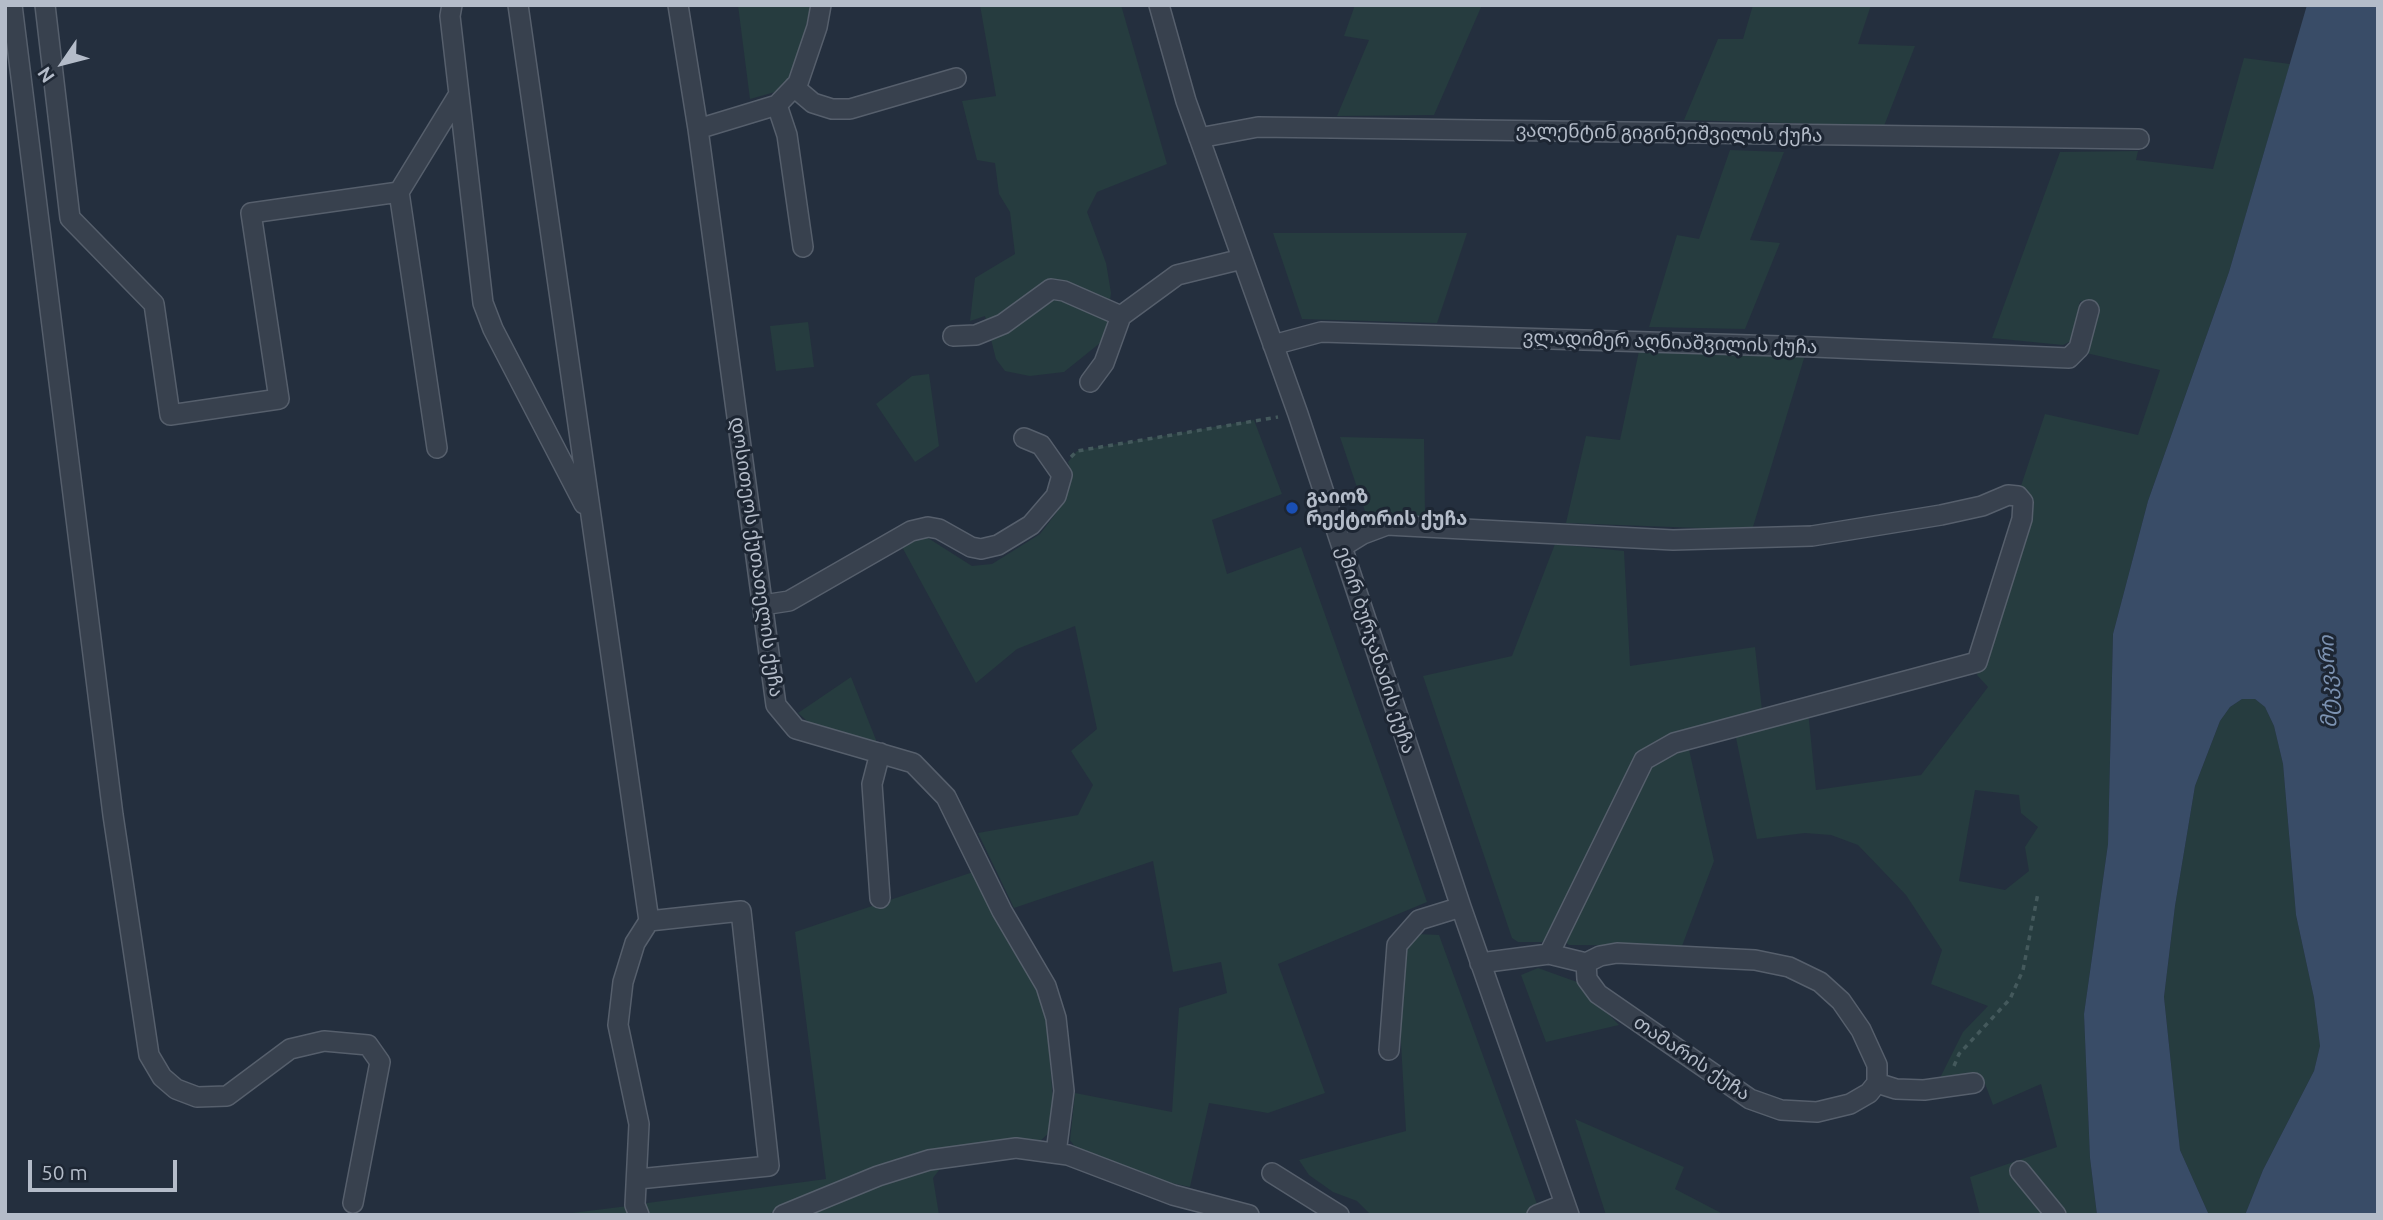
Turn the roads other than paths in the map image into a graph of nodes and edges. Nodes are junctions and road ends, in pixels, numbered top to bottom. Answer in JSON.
{"nodes":[{"id":1,"x":12,"y":5,"type":"edge"},
{"id":2,"x":45,"y":5,"type":"edge"},
{"id":3,"x":452,"y":5,"type":"edge"},
{"id":4,"x":518,"y":5,"type":"edge"},
{"id":5,"x":678,"y":5,"type":"edge"},
{"id":6,"x":821,"y":5,"type":"edge"},
{"id":7,"x":1159,"y":5,"type":"edge"},
{"id":8,"x":956,"y":78,"type":"dead end"},
{"id":9,"x":794,"y":87,"type":"junction"},
{"id":10,"x":459,"y":94,"type":"junction"},
{"id":11,"x":777,"y":105,"type":"junction"},
{"id":12,"x":698,"y":129,"type":"junction"},
{"id":13,"x":1199,"y":138,"type":"junction"},
{"id":14,"x":2139,"y":139,"type":"dead end"},
{"id":15,"x":399,"y":192,"type":"junction"},
{"id":16,"x":803,"y":247,"type":"dead end"},
{"id":17,"x":1242,"y":259,"type":"junction"},
{"id":18,"x":2089,"y":310,"type":"dead end"},
{"id":19,"x":1121,"y":316,"type":"junction"},
{"id":20,"x":953,"y":336,"type":"dead end"},
{"id":21,"x":1273,"y":345,"type":"junction"},
{"id":22,"x":1090,"y":382,"type":"dead end"},
{"id":23,"x":1024,"y":439,"type":"dead end"},
{"id":24,"x":437,"y":448,"type":"dead end"},
{"id":25,"x":591,"y":518,"type":"junction"},
{"id":26,"x":1342,"y":547,"type":"junction"},
{"id":27,"x":763,"y":606,"type":"junction"},
{"id":28,"x":880,"y":753,"type":"junction"},
{"id":29,"x":880,"y":898,"type":"dead end"},
{"id":30,"x":1461,"y":907,"type":"junction"},
{"id":31,"x":649,"y":921,"type":"junction"},
{"id":32,"x":1549,"y":954,"type":"junction"},
{"id":33,"x":1480,"y":963,"type":"junction"},
{"id":34,"x":1586,"y":963,"type":"junction"},
{"id":35,"x":1389,"y":1050,"type":"dead end"},
{"id":36,"x":1877,"y":1083,"type":"junction"},
{"id":37,"x":1974,"y":1083,"type":"dead end"},
{"id":38,"x":1056,"y":1153,"type":"junction"},
{"id":39,"x":2020,"y":1171,"type":"dead end"},
{"id":40,"x":1272,"y":1173,"type":"dead end"},
{"id":41,"x":638,"y":1179,"type":"junction"},
{"id":42,"x":353,"y":1203,"type":"dead end"},
{"id":43,"x":1567,"y":1209,"type":"edge"},
{"id":44,"x":1329,"y":1212,"type":"edge"},
{"id":45,"x":639,"y":1215,"type":"edge"},
{"id":46,"x":783,"y":1215,"type":"edge"},
{"id":47,"x":1249,"y":1215,"type":"edge"},
{"id":48,"x":1537,"y":1215,"type":"edge"},
{"id":49,"x":2056,"y":1215,"type":"edge"}],
"edges":[{"from":1,"to":42,"type":"street"},
{"from":2,"to":15,"type":"street"},
{"from":3,"to":10,"type":"street"},
{"from":4,"to":25,"type":"street"},
{"from":5,"to":12,"type":"street","name":"დოსითეოს ქუთათელის ქუჩა"},
{"from":6,"to":9,"type":"street"},
{"from":7,"to":13,"type":"street","name":"ემირ ბურჯანაძის ქუჩა"},
{"from":8,"to":9,"type":"street"},
{"from":9,"to":11,"type":"street"},
{"from":10,"to":15,"type":"street"},
{"from":10,"to":25,"type":"street"},
{"from":11,"to":12,"type":"street"},
{"from":11,"to":16,"type":"street"},
{"from":12,"to":27,"type":"street","name":"დოსითეოს ქუთათელის ქუჩა"},
{"from":13,"to":14,"type":"street","name":"ვალენტინ გიგინეიშვილის ქუჩა"},
{"from":13,"to":17,"type":"street","name":"ემირ ბურჯანაძის ქუჩა"},
{"from":15,"to":24,"type":"street"},
{"from":17,"to":19,"type":"street"},
{"from":17,"to":21,"type":"street","name":"ემირ ბურჯანაძის ქუჩა"},
{"from":18,"to":21,"type":"street","name":"ვლადიმერ აღნიაშვილის ქუჩა"},
{"from":19,"to":20,"type":"street"},
{"from":19,"to":22,"type":"street"},
{"from":21,"to":26,"type":"street","name":"ემირ ბურჯანაძის ქუჩა"},
{"from":23,"to":27,"type":"street"},
{"from":25,"to":31,"type":"street"},
{"from":26,"to":30,"type":"street","name":"ემირ ბურჯანაძის ქუჩა"},
{"from":26,"to":32,"type":"street"},
{"from":27,"to":28,"type":"street","name":"დოსითეოს ქუთათელის ქუჩა"},
{"from":28,"to":29,"type":"street"},
{"from":28,"to":38,"type":"street","name":"დოსითეოს ქუთათელის ქუჩა"},
{"from":30,"to":33,"type":"street","name":"ემირ ბურჯანაძის ქუჩა"},
{"from":30,"to":35,"type":"street"},
{"from":31,"to":41,"type":"street"},
{"from":31,"to":41,"type":"street"},
{"from":32,"to":33,"type":"street"},
{"from":32,"to":34,"type":"street"},
{"from":33,"to":43,"type":"street","name":"ემირ ბურჯანაძის ქუჩა"},
{"from":34,"to":36,"type":"street","name":"თამარის ქუჩა"},
{"from":34,"to":36,"type":"street"},
{"from":36,"to":37,"type":"street"},
{"from":38,"to":46,"type":"street"},
{"from":38,"to":47,"type":"street"},
{"from":39,"to":49,"type":"street"},
{"from":40,"to":44,"type":"street"},
{"from":41,"to":45,"type":"street"},
{"from":43,"to":48,"type":"street"}]}
